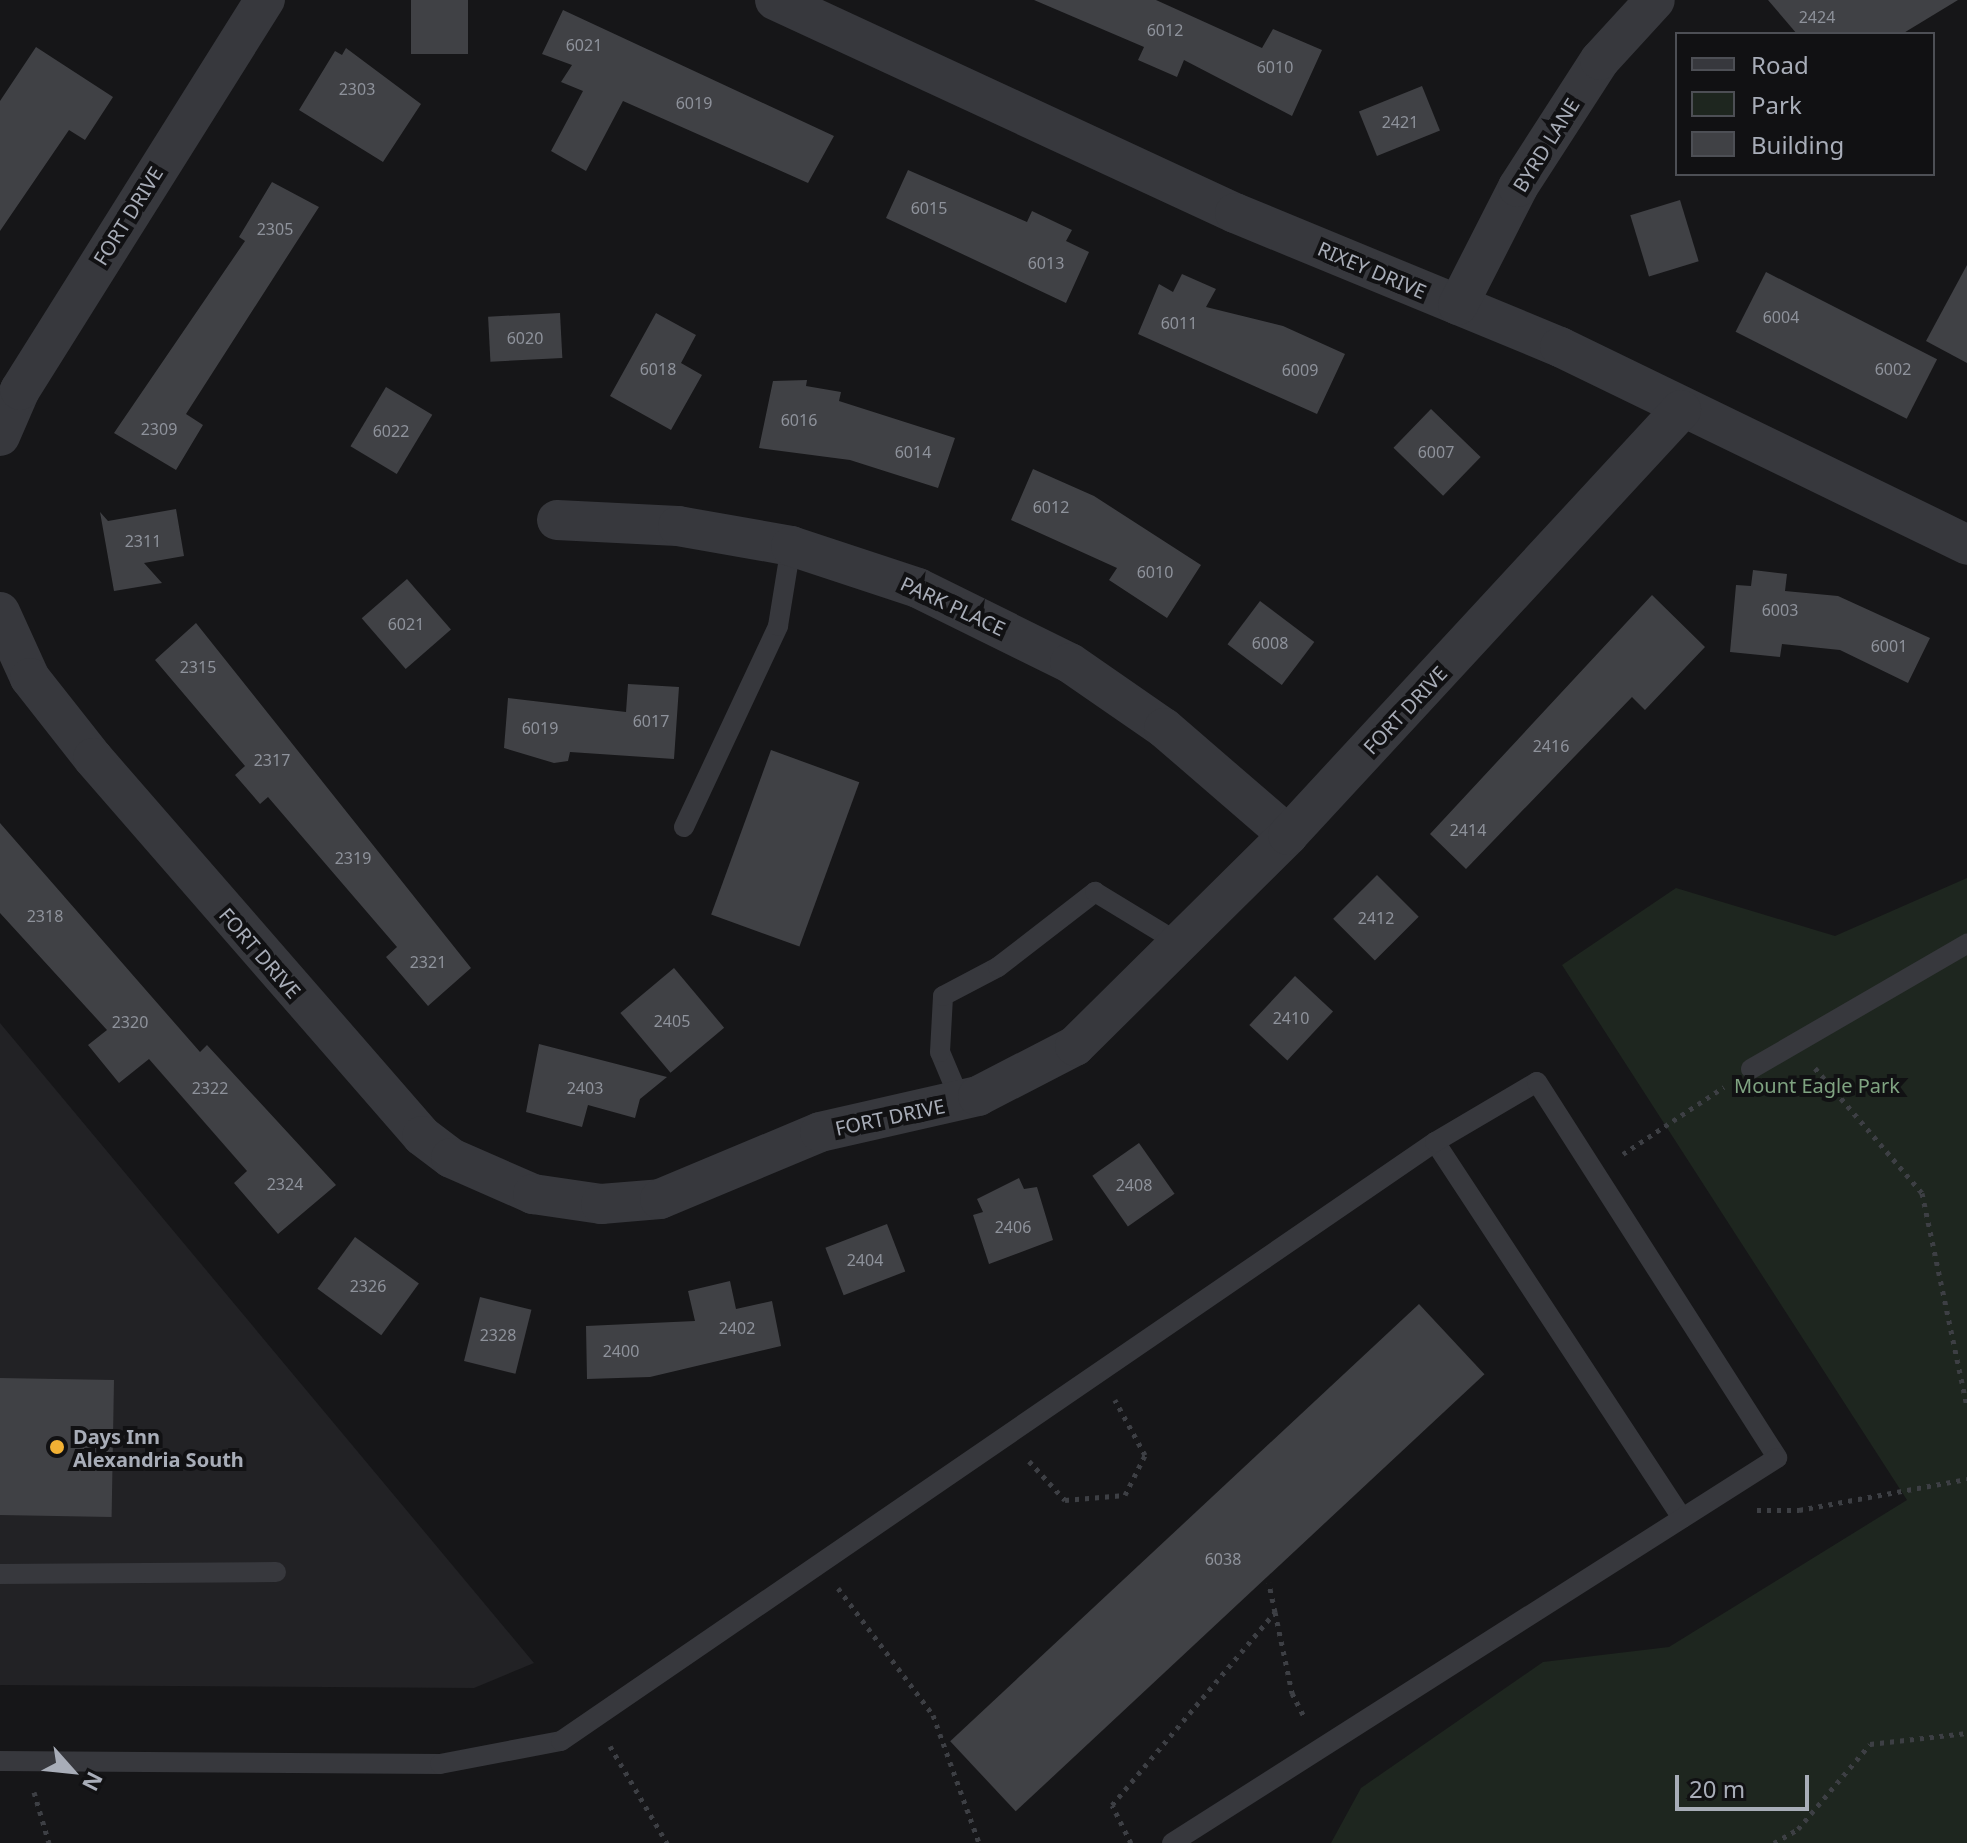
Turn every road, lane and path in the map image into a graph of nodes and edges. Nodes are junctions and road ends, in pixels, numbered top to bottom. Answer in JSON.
{"nodes":[{"id":1,"x":265,"y":0,"type":"edge"},
{"id":2,"x":775,"y":0,"type":"edge"},
{"id":3,"x":1655,"y":0,"type":"edge"},
{"id":4,"x":1458,"y":305,"type":"junction"},
{"id":5,"x":1681,"y":410,"type":"junction"},
{"id":6,"x":0,"y":436,"type":"edge"},
{"id":7,"x":557,"y":520,"type":"dead end"},
{"id":8,"x":1967,"y":545,"type":"edge"},
{"id":9,"x":791,"y":546,"type":"junction"},
{"id":10,"x":0,"y":612,"type":"edge"},
{"id":11,"x":684,"y":827,"type":"dead end"},
{"id":12,"x":1288,"y":835,"type":"junction"},
{"id":13,"x":1967,"y":944,"type":"edge"},
{"id":14,"x":1182,"y":945,"type":"junction"},
{"id":15,"x":1797,"y":1040,"type":"junction"},
{"id":16,"x":1751,"y":1069,"type":"dead end"},
{"id":17,"x":1705,"y":1100,"type":"dead end"},
{"id":18,"x":961,"y":1102,"type":"junction"},
{"id":19,"x":1435,"y":1142,"type":"junction"},
{"id":20,"x":1595,"y":1173,"type":"junction"},
{"id":21,"x":1098,"y":1375,"type":"junction"},
{"id":22,"x":1967,"y":1407,"type":"edge"},
{"id":23,"x":1006,"y":1437,"type":"junction"},
{"id":24,"x":1967,"y":1479,"type":"edge"},
{"id":25,"x":1726,"y":1490,"type":"junction"},
{"id":26,"x":1682,"y":1518,"type":"junction"},
{"id":27,"x":818,"y":1563,"type":"junction"},
{"id":28,"x":276,"y":1572,"type":"dead end"},
{"id":29,"x":0,"y":1574,"type":"edge"},
{"id":30,"x":1269,"y":1583,"type":"dead end"},
{"id":31,"x":1275,"y":1612,"type":"junction"},
{"id":32,"x":593,"y":1718,"type":"junction"},
{"id":33,"x":1967,"y":1733,"type":"edge"},
{"id":34,"x":1320,"y":1748,"type":"junction"},
{"id":35,"x":24,"y":1760,"type":"junction"},
{"id":36,"x":0,"y":1761,"type":"edge"},
{"id":37,"x":49,"y":1843,"type":"edge"},
{"id":38,"x":667,"y":1843,"type":"edge"},
{"id":39,"x":979,"y":1843,"type":"edge"},
{"id":40,"x":1131,"y":1843,"type":"edge"},
{"id":41,"x":1172,"y":1843,"type":"edge"},
{"id":42,"x":1774,"y":1843,"type":"edge"}],
"edges":[{"from":1,"to":6,"type":"street","name":"FORT DRIVE"},
{"from":2,"to":4,"type":"street","name":"RIXEY DRIVE"},
{"from":3,"to":4,"type":"street","name":"BYRD LANE"},
{"from":4,"to":5,"type":"street","name":"RIXEY DRIVE"},
{"from":5,"to":8,"type":"street","name":"RIXEY DRIVE"},
{"from":5,"to":12,"type":"street","name":"FORT DRIVE"},
{"from":7,"to":9,"type":"street","name":"PARK PLACE"},
{"from":9,"to":11,"type":"lane"},
{"from":9,"to":12,"type":"street","name":"PARK PLACE"},
{"from":10,"to":18,"type":"street","name":"FORT DRIVE"},
{"from":12,"to":14,"type":"street","name":"FORT DRIVE"},
{"from":13,"to":15,"type":"lane"},
{"from":14,"to":18,"type":"street","name":"FORT DRIVE"},
{"from":14,"to":18,"type":"lane"},
{"from":15,"to":16,"type":"lane"},
{"from":15,"to":22,"type":"path"},
{"from":17,"to":20,"type":"path"},
{"from":19,"to":20,"type":"lane"},
{"from":19,"to":21,"type":"lane"},
{"from":19,"to":26,"type":"lane"},
{"from":20,"to":25,"type":"lane"},
{"from":21,"to":23,"type":"lane"},
{"from":21,"to":23,"type":"path"},
{"from":23,"to":27,"type":"lane"},
{"from":24,"to":25,"type":"path"},
{"from":25,"to":26,"type":"lane"},
{"from":26,"to":34,"type":"lane"},
{"from":27,"to":32,"type":"lane"},
{"from":27,"to":39,"type":"path"},
{"from":28,"to":29,"type":"lane"},
{"from":30,"to":31,"type":"path"},
{"from":31,"to":34,"type":"path"},
{"from":31,"to":40,"type":"path"},
{"from":32,"to":35,"type":"lane"},
{"from":32,"to":38,"type":"path"},
{"from":33,"to":42,"type":"path"},
{"from":34,"to":41,"type":"lane"},
{"from":35,"to":36,"type":"lane"},
{"from":35,"to":37,"type":"path"}]}
